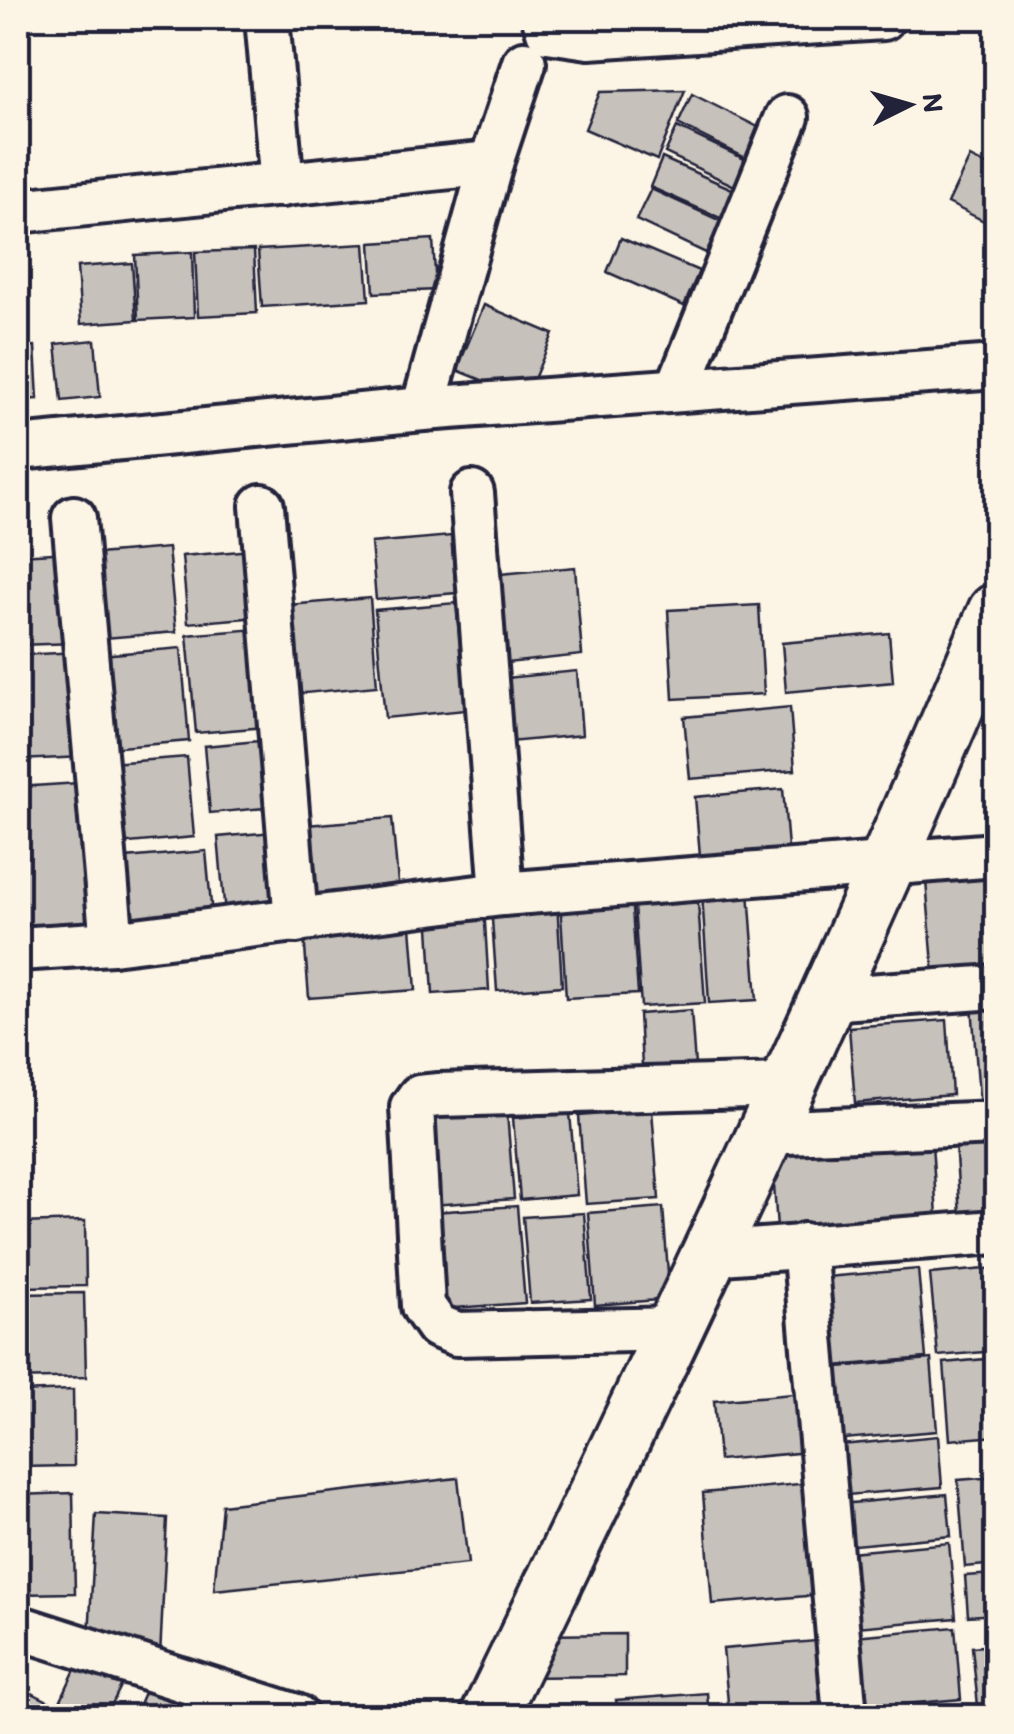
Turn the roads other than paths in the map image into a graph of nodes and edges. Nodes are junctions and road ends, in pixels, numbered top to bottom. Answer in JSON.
{"nodes":[{"id":1,"x":268,"y":18,"type":"edge"},
{"id":2,"x":544,"y":18,"type":"edge"},
{"id":3,"x":883,"y":18,"type":"edge"},
{"id":4,"x":792,"y":21,"type":"edge"},
{"id":5,"x":524,"y":63,"type":"dead end"},
{"id":6,"x":788,"y":117,"type":"dead end"},
{"id":7,"x":491,"y":163,"type":"junction"},
{"id":8,"x":282,"y":184,"type":"junction"},
{"id":9,"x":18,"y":212,"type":"edge"},
{"id":10,"x":996,"y":367,"type":"edge"},
{"id":11,"x":678,"y":388,"type":"junction"},
{"id":12,"x":423,"y":409,"type":"junction"},
{"id":13,"x":18,"y":448,"type":"edge"},
{"id":14,"x":472,"y":494,"type":"dead end"},
{"id":15,"x":262,"y":506,"type":"dead end"},
{"id":16,"x":74,"y":518,"type":"dead end"},
{"id":17,"x":996,"y":612,"type":"edge"},
{"id":18,"x":996,"y":856,"type":"edge"},
{"id":19,"x":890,"y":865,"type":"junction"},
{"id":20,"x":502,"y":894,"type":"junction"},
{"id":21,"x":296,"y":921,"type":"junction"},
{"id":22,"x":112,"y":944,"type":"junction"},
{"id":23,"x":18,"y":950,"type":"edge"},
{"id":24,"x":996,"y":987,"type":"edge"},
{"id":25,"x":826,"y":999,"type":"junction"},
{"id":26,"x":774,"y":1109,"type":"junction"},
{"id":27,"x":996,"y":1124,"type":"edge"},
{"id":28,"x":996,"y":1232,"type":"edge"},
{"id":29,"x":804,"y":1245,"type":"junction"},
{"id":30,"x":710,"y":1254,"type":"junction"},
{"id":31,"x":678,"y":1328,"type":"junction"},
{"id":32,"x":20,"y":1636,"type":"edge"},
{"id":33,"x":296,"y":1716,"type":"edge"},
{"id":34,"x":489,"y":1716,"type":"edge"},
{"id":35,"x":844,"y":1716,"type":"edge"}],
"edges":[{"from":1,"to":8,"type":"street"},
{"from":2,"to":4,"type":"street"},
{"from":3,"to":4,"type":"street"},
{"from":5,"to":7,"type":"street"},
{"from":6,"to":11,"type":"street"},
{"from":7,"to":8,"type":"street"},
{"from":7,"to":12,"type":"street"},
{"from":8,"to":9,"type":"street"},
{"from":10,"to":11,"type":"street"},
{"from":11,"to":12,"type":"street"},
{"from":12,"to":13,"type":"street"},
{"from":14,"to":20,"type":"street"},
{"from":15,"to":21,"type":"street"},
{"from":16,"to":22,"type":"street"},
{"from":17,"to":19,"type":"street"},
{"from":18,"to":19,"type":"street"},
{"from":19,"to":20,"type":"street"},
{"from":19,"to":25,"type":"street"},
{"from":20,"to":21,"type":"street"},
{"from":21,"to":22,"type":"street"},
{"from":22,"to":23,"type":"street"},
{"from":24,"to":25,"type":"street"},
{"from":25,"to":26,"type":"street"},
{"from":26,"to":27,"type":"street"},
{"from":26,"to":30,"type":"street"},
{"from":26,"to":31,"type":"street"},
{"from":28,"to":29,"type":"street"},
{"from":29,"to":30,"type":"street"},
{"from":29,"to":35,"type":"street"},
{"from":30,"to":31,"type":"street"},
{"from":31,"to":34,"type":"street"},
{"from":32,"to":33,"type":"street"}]}
